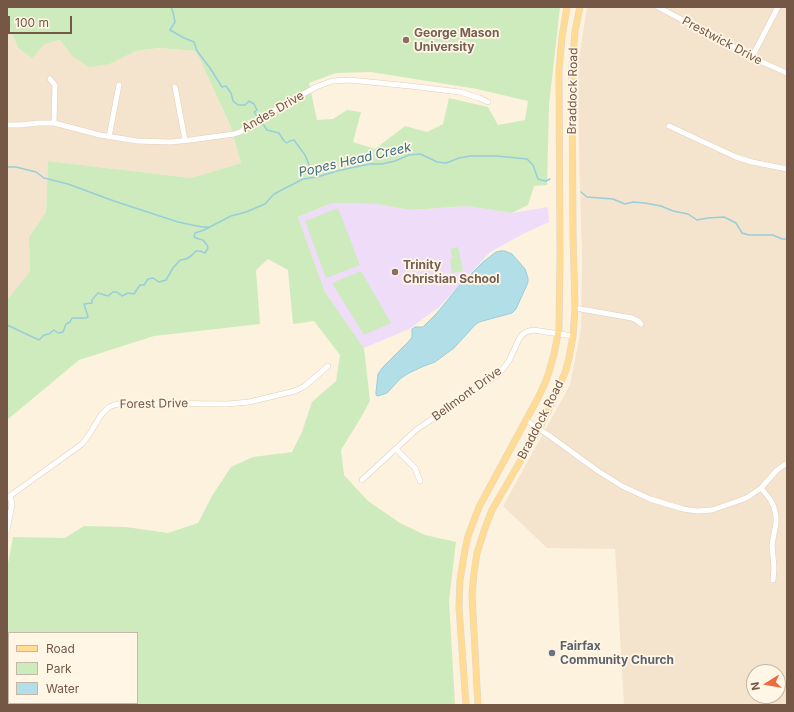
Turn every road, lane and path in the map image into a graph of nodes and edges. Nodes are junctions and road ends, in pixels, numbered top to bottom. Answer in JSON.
{"nodes":[{"id":1,"x":567,"y":7,"type":"edge"},
{"id":2,"x":580,"y":7,"type":"edge"},
{"id":3,"x":658,"y":7,"type":"edge"},
{"id":4,"x":778,"y":7,"type":"edge"},
{"id":5,"x":666,"y":9,"type":"edge"},
{"id":6,"x":752,"y":57,"type":"junction"},
{"id":7,"x":787,"y":73,"type":"edge"},
{"id":8,"x":50,"y":79,"type":"dead end"},
{"id":9,"x":119,"y":84,"type":"dead end"},
{"id":10,"x":175,"y":87,"type":"dead end"},
{"id":11,"x":488,"y":102,"type":"dead end"},
{"id":12,"x":54,"y":123,"type":"junction"},
{"id":13,"x":7,"y":125,"type":"edge"},
{"id":14,"x":669,"y":126,"type":"dead end"},
{"id":15,"x":109,"y":137,"type":"junction"},
{"id":16,"x":185,"y":140,"type":"junction"},
{"id":17,"x":787,"y":169,"type":"edge"},
{"id":18,"x":575,"y":308,"type":"junction"},
{"id":19,"x":641,"y":324,"type":"dead end"},
{"id":20,"x":558,"y":334,"type":"junction"},
{"id":21,"x":573,"y":336,"type":"junction"},
{"id":22,"x":328,"y":366,"type":"dead end"},
{"id":23,"x":526,"y":420,"type":"junction"},
{"id":24,"x":538,"y":429,"type":"junction"},
{"id":25,"x":396,"y":449,"type":"junction"},
{"id":26,"x":787,"y":463,"type":"edge"},
{"id":27,"x":362,"y":480,"type":"dead end"},
{"id":28,"x":420,"y":481,"type":"dead end"},
{"id":29,"x":762,"y":488,"type":"junction"},
{"id":30,"x":8,"y":497,"type":"edge"},
{"id":31,"x":7,"y":531,"type":"edge"},
{"id":32,"x":773,"y":580,"type":"dead end"},
{"id":33,"x":466,"y":705,"type":"edge"},
{"id":34,"x":478,"y":705,"type":"edge"}],
"edges":[{"from":1,"to":20,"type":"main road","name":"Braddock Road"},
{"from":2,"to":18,"type":"main road","name":"Braddock Road"},
{"from":3,"to":5,"type":"street","name":"Prestwick Drive"},
{"from":4,"to":6,"type":"street"},
{"from":5,"to":6,"type":"street","name":"Prestwick Drive"},
{"from":6,"to":7,"type":"street","name":"Prestwick Drive"},
{"from":8,"to":12,"type":"street"},
{"from":9,"to":15,"type":"street"},
{"from":10,"to":16,"type":"street"},
{"from":11,"to":16,"type":"street","name":"Andes Drive"},
{"from":12,"to":13,"type":"street","name":"Andes Drive"},
{"from":12,"to":15,"type":"street","name":"Andes Drive"},
{"from":14,"to":17,"type":"street"},
{"from":15,"to":16,"type":"street","name":"Andes Drive"},
{"from":18,"to":19,"type":"street"},
{"from":18,"to":21,"type":"main road","name":"Braddock Road"},
{"from":20,"to":21,"type":"street","name":"Bellmont Drive"},
{"from":20,"to":23,"type":"main road","name":"Braddock Road"},
{"from":20,"to":25,"type":"street","name":"Bellmont Drive"},
{"from":21,"to":24,"type":"main road","name":"Braddock Road"},
{"from":22,"to":30,"type":"street","name":"Forest Drive"},
{"from":23,"to":24,"type":"street"},
{"from":23,"to":33,"type":"main road","name":"Braddock Road"},
{"from":24,"to":29,"type":"street"},
{"from":24,"to":34,"type":"main road","name":"Braddock Road"},
{"from":25,"to":27,"type":"street","name":"Bellmont Drive"},
{"from":25,"to":28,"type":"street"},
{"from":26,"to":29,"type":"street"},
{"from":29,"to":32,"type":"street"},
{"from":30,"to":31,"type":"street"}]}
